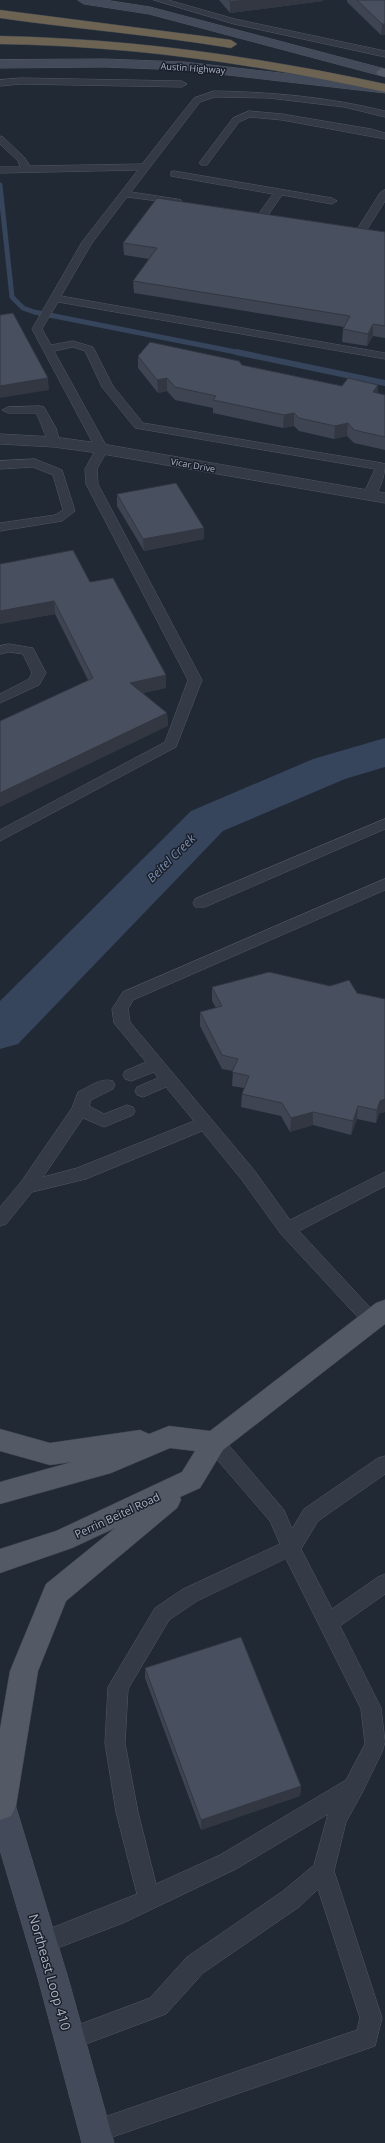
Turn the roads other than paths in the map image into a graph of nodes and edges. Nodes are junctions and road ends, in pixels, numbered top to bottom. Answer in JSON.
{"nodes":[{"id":1,"x":84,"y":0,"type":"edge"},
{"id":2,"x":158,"y":0,"type":"edge"},
{"id":3,"x":182,"y":7,"type":"junction"},
{"id":4,"x":0,"y":14,"type":"edge"},
{"id":5,"x":165,"y":15,"type":"junction"},
{"id":6,"x":0,"y":19,"type":"edge"},
{"id":7,"x":33,"y":20,"type":"junction"},
{"id":8,"x":0,"y":40,"type":"edge"},
{"id":9,"x":385,"y":54,"type":"edge"},
{"id":10,"x":0,"y":64,"type":"edge"},
{"id":11,"x":383,"y":72,"type":"edge"},
{"id":12,"x":0,"y":83,"type":"edge"},
{"id":13,"x":182,"y":84,"type":"dead end"},
{"id":14,"x":385,"y":89,"type":"edge"},
{"id":15,"x":385,"y":114,"type":"edge"},
{"id":16,"x":385,"y":136,"type":"edge"},
{"id":17,"x":0,"y":139,"type":"edge"},
{"id":18,"x":204,"y":163,"type":"dead end"},
{"id":19,"x":146,"y":167,"type":"junction"},
{"id":20,"x":26,"y":169,"type":"junction"},
{"id":21,"x":3,"y":170,"type":"edge"},
{"id":22,"x":174,"y":174,"type":"dead end"},
{"id":23,"x":279,"y":192,"type":"junction"},
{"id":24,"x":385,"y":193,"type":"edge"},
{"id":25,"x":125,"y":194,"type":"junction"},
{"id":26,"x":332,"y":201,"type":"dead end"},
{"id":27,"x":186,"y":204,"type":"edge"},
{"id":28,"x":277,"y":218,"type":"edge"},
{"id":29,"x":373,"y":233,"type":"edge"},
{"id":30,"x":52,"y":303,"type":"junction"},
{"id":31,"x":47,"y":349,"type":"junction"},
{"id":32,"x":385,"y":356,"type":"edge"},
{"id":33,"x":8,"y":410,"type":"dead end"},
{"id":34,"x":0,"y":439,"type":"edge"},
{"id":35,"x":54,"y":442,"type":"junction"},
{"id":36,"x":102,"y":449,"type":"junction"},
{"id":37,"x":0,"y":465,"type":"edge"},
{"id":38,"x":377,"y":497,"type":"edge"},
{"id":39,"x":0,"y":527,"type":"edge"},
{"id":40,"x":0,"y":650,"type":"edge"},
{"id":41,"x":0,"y":699,"type":"edge"},
{"id":42,"x":385,"y":824,"type":"edge"},
{"id":43,"x":0,"y":836,"type":"edge"},
{"id":44,"x":385,"y":884,"type":"edge"},
{"id":45,"x":200,"y":903,"type":"dead end"},
{"id":46,"x":162,"y":1073,"type":"junction"},
{"id":47,"x":80,"y":1109,"type":"junction"},
{"id":48,"x":205,"y":1123,"type":"junction"},
{"id":49,"x":385,"y":1178,"type":"edge"},
{"id":50,"x":27,"y":1187,"type":"junction"},
{"id":51,"x":0,"y":1219,"type":"edge"},
{"id":52,"x":286,"y":1228,"type":"junction"},
{"id":53,"x":378,"y":1315,"type":"edge"},
{"id":54,"x":169,"y":1437,"type":"junction"},
{"id":55,"x":0,"y":1440,"type":"edge"},
{"id":56,"x":214,"y":1442,"type":"junction"},
{"id":57,"x":385,"y":1464,"type":"edge"},
{"id":58,"x":191,"y":1480,"type":"junction"},
{"id":59,"x":0,"y":1493,"type":"edge"},
{"id":60,"x":291,"y":1548,"type":"junction"},
{"id":61,"x":0,"y":1561,"type":"edge"},
{"id":62,"x":385,"y":1583,"type":"edge"},
{"id":63,"x":328,"y":1624,"type":"junction"},
{"id":64,"x":380,"y":1745,"type":"edge"},
{"id":65,"x":355,"y":1786,"type":"junction"},
{"id":66,"x":0,"y":1804,"type":"edge"},
{"id":67,"x":323,"y":1871,"type":"junction"},
{"id":68,"x":149,"y":1899,"type":"junction"},
{"id":69,"x":42,"y":1943,"type":"junction"},
{"id":70,"x":70,"y":2039,"type":"junction"},
{"id":71,"x":97,"y":2137,"type":"edge"}],
"edges":[{"from":1,"to":5,"type":"main road"},
{"from":2,"to":3,"type":"lane"},
{"from":3,"to":5,"type":"lane"},
{"from":3,"to":9,"type":"lane"},
{"from":4,"to":7,"type":"highway"},
{"from":5,"to":11,"type":"main road"},
{"from":6,"to":7,"type":"highway"},
{"from":7,"to":11,"type":"highway"},
{"from":8,"to":14,"type":"highway"},
{"from":10,"to":14,"type":"main road","name":"Austin Highway"},
{"from":12,"to":13,"type":"lane"},
{"from":15,"to":19,"type":"lane"},
{"from":16,"to":18,"type":"lane"},
{"from":17,"to":20,"type":"lane"},
{"from":19,"to":20,"type":"lane"},
{"from":19,"to":25,"type":"lane"},
{"from":20,"to":21,"type":"lane"},
{"from":22,"to":23,"type":"lane"},
{"from":23,"to":26,"type":"lane"},
{"from":23,"to":28,"type":"lane"},
{"from":24,"to":29,"type":"lane"},
{"from":25,"to":27,"type":"lane"},
{"from":25,"to":30,"type":"lane"},
{"from":30,"to":31,"type":"lane"},
{"from":30,"to":32,"type":"lane"},
{"from":31,"to":36,"type":"lane"},
{"from":31,"to":38,"type":"lane"},
{"from":33,"to":35,"type":"lane"},
{"from":34,"to":35,"type":"street","name":"Vicar Drive"},
{"from":35,"to":36,"type":"street","name":"Vicar Drive"},
{"from":36,"to":38,"type":"street","name":"Vicar Drive"},
{"from":36,"to":43,"type":"lane"},
{"from":37,"to":39,"type":"lane"},
{"from":40,"to":41,"type":"lane"},
{"from":42,"to":45,"type":"lane"},
{"from":44,"to":46,"type":"lane"},
{"from":46,"to":46,"type":"lane"},
{"from":46,"to":48,"type":"lane"},
{"from":47,"to":47,"type":"lane"},
{"from":47,"to":50,"type":"lane"},
{"from":48,"to":50,"type":"lane"},
{"from":48,"to":52,"type":"lane"},
{"from":49,"to":52,"type":"lane"},
{"from":50,"to":51,"type":"lane"},
{"from":52,"to":53,"type":"lane"},
{"from":53,"to":56,"type":"main road"},
{"from":54,"to":55,"type":"main road"},
{"from":54,"to":56,"type":"main road"},
{"from":54,"to":59,"type":"main road"},
{"from":56,"to":58,"type":"main road"},
{"from":56,"to":60,"type":"lane"},
{"from":57,"to":60,"type":"lane"},
{"from":58,"to":61,"type":"main road","name":"Perrin Beitel Road"},
{"from":58,"to":66,"type":"main road"},
{"from":60,"to":63,"type":"lane"},
{"from":60,"to":68,"type":"lane"},
{"from":62,"to":63,"type":"lane"},
{"from":63,"to":64,"type":"lane"},
{"from":64,"to":65,"type":"lane"},
{"from":65,"to":67,"type":"lane"},
{"from":65,"to":68,"type":"lane"},
{"from":66,"to":69,"type":"main road","name":"Northeast Loop 410"},
{"from":67,"to":70,"type":"lane"},
{"from":67,"to":71,"type":"lane"},
{"from":68,"to":69,"type":"lane"},
{"from":69,"to":70,"type":"main road","name":"Northeast Loop 410"},
{"from":70,"to":71,"type":"main road","name":"Northeast Loop 410"}]}
